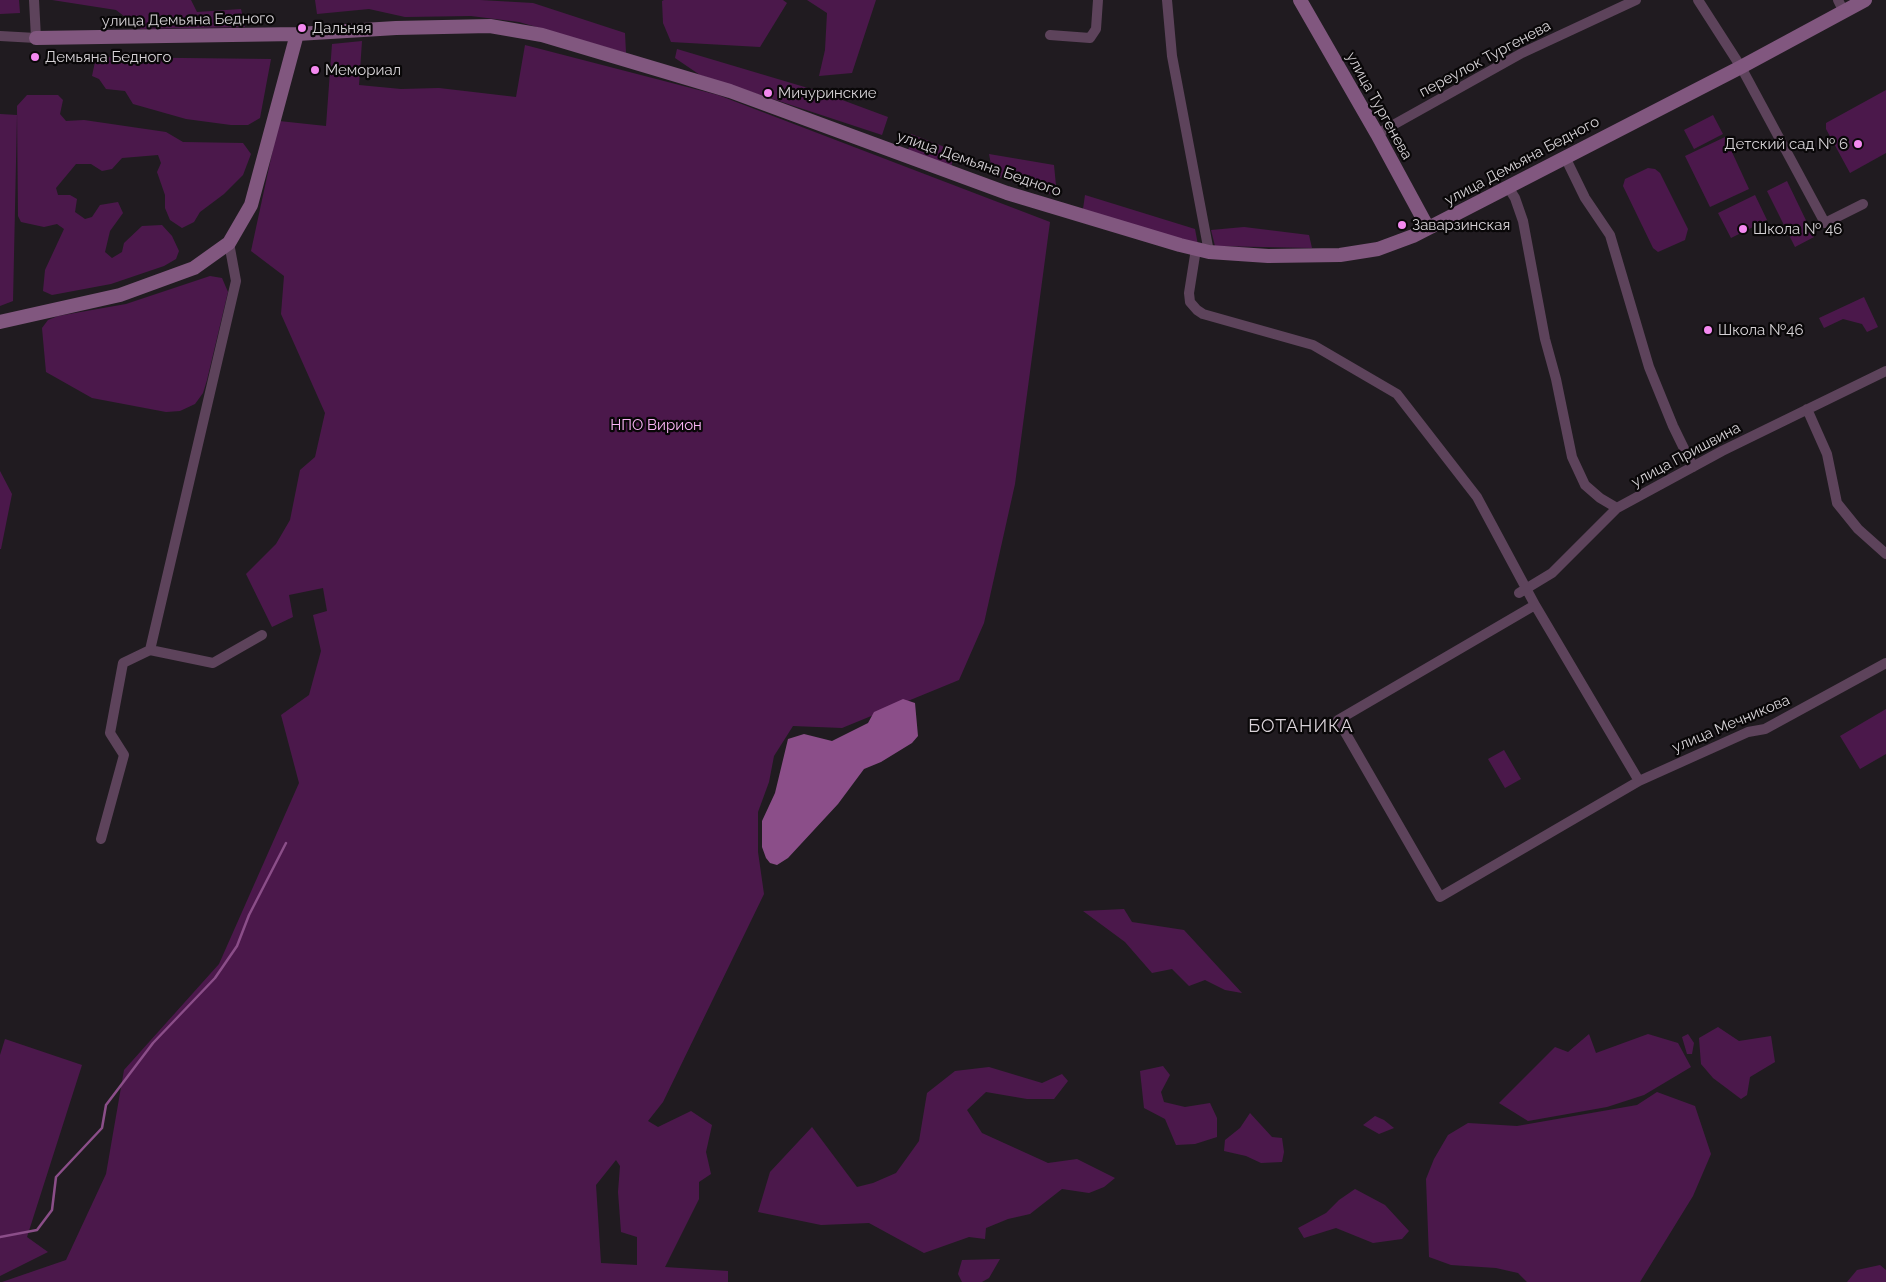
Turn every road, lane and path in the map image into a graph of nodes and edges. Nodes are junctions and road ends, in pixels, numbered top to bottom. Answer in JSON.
{"nodes":[{"id":1,"x":34,"y":0,"type":"edge"},
{"id":2,"x":1098,"y":0,"type":"edge"},
{"id":3,"x":1167,"y":0,"type":"edge"},
{"id":4,"x":1300,"y":0,"type":"edge"},
{"id":5,"x":1636,"y":0,"type":"edge"},
{"id":6,"x":1698,"y":0,"type":"edge"},
{"id":7,"x":1865,"y":0,"type":"edge"},
{"id":8,"x":1841,"y":6,"type":"edge"},
{"id":9,"x":297,"y":34,"type":"junction"},
{"id":10,"x":1050,"y":35,"type":"dead end"},
{"id":11,"x":0,"y":36,"type":"edge"},
{"id":12,"x":36,"y":38,"type":"junction"},
{"id":13,"x":1741,"y":67,"type":"junction"},
{"id":14,"x":1377,"y":134,"type":"junction"},
{"id":15,"x":1565,"y":157,"type":"junction"},
{"id":16,"x":1508,"y":187,"type":"junction"},
{"id":17,"x":1863,"y":204,"type":"dead end"},
{"id":18,"x":1428,"y":228,"type":"junction"},
{"id":19,"x":229,"y":243,"type":"junction"},
{"id":20,"x":1202,"y":250,"type":"junction"},
{"id":21,"x":0,"y":322,"type":"edge"},
{"id":22,"x":1886,"y":371,"type":"edge"},
{"id":23,"x":1807,"y":409,"type":"junction"},
{"id":24,"x":1693,"y":467,"type":"junction"},
{"id":25,"x":1617,"y":508,"type":"junction"},
{"id":26,"x":1886,"y":554,"type":"edge"},
{"id":27,"x":1523,"y":591,"type":"junction"},
{"id":28,"x":1535,"y":605,"type":"junction"},
{"id":29,"x":262,"y":634,"type":"dead end"},
{"id":30,"x":150,"y":650,"type":"junction"},
{"id":31,"x":1886,"y":664,"type":"edge"},
{"id":32,"x":1639,"y":780,"type":"junction"},
{"id":33,"x":101,"y":839,"type":"dead end"}],
"edges":[{"from":1,"to":12,"type":"street"},
{"from":2,"to":10,"type":"street"},
{"from":3,"to":20,"type":"street"},
{"from":4,"to":14,"type":"street","name":"улица Тургенева"},
{"from":5,"to":14,"type":"street","name":"переулок Тургенева"},
{"from":6,"to":13,"type":"street"},
{"from":7,"to":8,"type":"street","name":"улица Демьяна Бедного"},
{"from":8,"to":13,"type":"street","name":"улица Демьяна Бедного"},
{"from":9,"to":12,"type":"street","name":"улица Демьяна Бедного"},
{"from":9,"to":19,"type":"street"},
{"from":9,"to":20,"type":"street","name":"улица Демьяна Бедного"},
{"from":11,"to":12,"type":"street"},
{"from":13,"to":15,"type":"street","name":"улица Демьяна Бедного"},
{"from":13,"to":17,"type":"street"},
{"from":14,"to":18,"type":"street","name":"улица Тургенева"},
{"from":15,"to":16,"type":"street","name":"улица Демьяна Бедного"},
{"from":15,"to":24,"type":"street"},
{"from":16,"to":18,"type":"street","name":"улица Демьяна Бедного"},
{"from":16,"to":25,"type":"street"},
{"from":18,"to":20,"type":"street","name":"улица Демьяна Бедного"},
{"from":19,"to":21,"type":"street"},
{"from":19,"to":30,"type":"street"},
{"from":20,"to":27,"type":"street"},
{"from":22,"to":23,"type":"street","name":"улица Пришвина"},
{"from":23,"to":24,"type":"street","name":"улица Пришвина"},
{"from":23,"to":26,"type":"street"},
{"from":24,"to":25,"type":"street","name":"улица Пришвина"},
{"from":25,"to":27,"type":"street","name":"улица Пришвина"},
{"from":27,"to":28,"type":"street"},
{"from":28,"to":32,"type":"street"},
{"from":28,"to":32,"type":"street","name":"улица Мечникова"},
{"from":29,"to":30,"type":"street"},
{"from":30,"to":33,"type":"street"},
{"from":31,"to":32,"type":"street","name":"улица Мечникова"}]}
